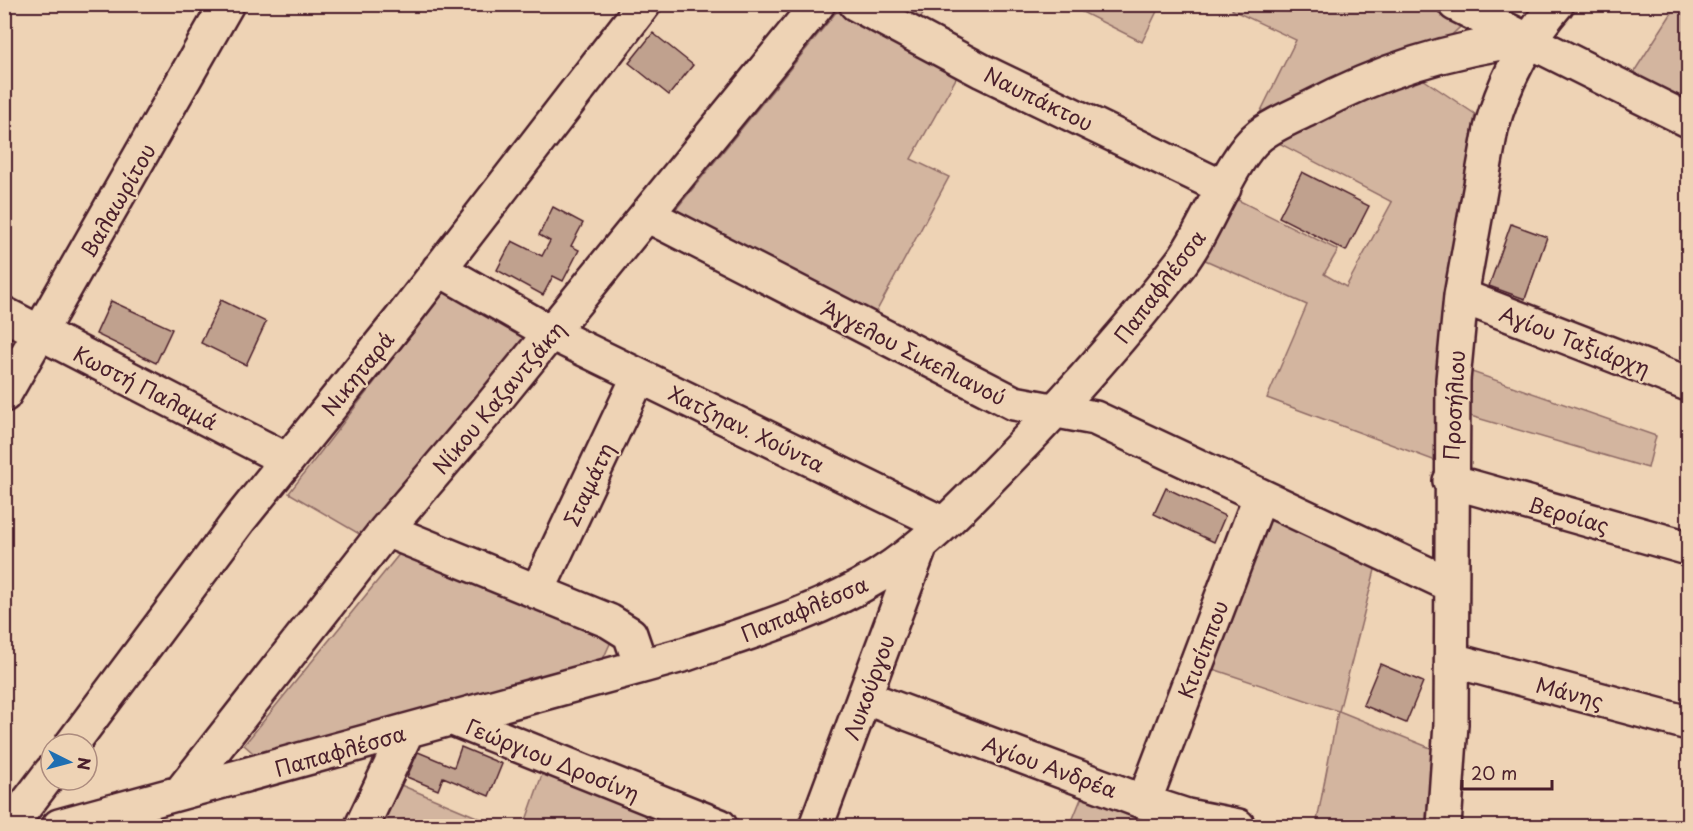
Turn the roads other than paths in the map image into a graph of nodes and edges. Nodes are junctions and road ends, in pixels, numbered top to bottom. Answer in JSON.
{"nodes":[{"id":1,"x":227,"y":4,"type":"edge"},
{"id":2,"x":818,"y":4,"type":"edge"},
{"id":3,"x":856,"y":4,"type":"edge"},
{"id":4,"x":1455,"y":4,"type":"edge"},
{"id":5,"x":1557,"y":4,"type":"edge"},
{"id":6,"x":640,"y":6,"type":"edge"},
{"id":7,"x":1529,"y":39,"type":"junction"},
{"id":8,"x":1689,"y":120,"type":"edge"},
{"id":9,"x":1224,"y":188,"type":"junction"},
{"id":10,"x":647,"y":214,"type":"junction"},
{"id":11,"x":439,"y":269,"type":"junction"},
{"id":12,"x":1461,"y":296,"type":"junction"},
{"id":13,"x":4,"y":314,"type":"edge"},
{"id":14,"x":40,"y":333,"type":"junction"},
{"id":15,"x":551,"y":333,"type":"junction"},
{"id":16,"x":639,"y":376,"type":"junction"},
{"id":17,"x":1689,"y":384,"type":"edge"},
{"id":18,"x":4,"y":395,"type":"edge"},
{"id":19,"x":1058,"y":410,"type":"junction"},
{"id":20,"x":287,"y":460,"type":"junction"},
{"id":21,"x":1450,"y":481,"type":"junction"},
{"id":22,"x":1260,"y":497,"type":"junction"},
{"id":23,"x":944,"y":524,"type":"junction"},
{"id":24,"x":387,"y":530,"type":"junction"},
{"id":25,"x":920,"y":547,"type":"junction"},
{"id":26,"x":1689,"y":548,"type":"edge"},
{"id":27,"x":1451,"y":585,"type":"junction"},
{"id":28,"x":537,"y":592,"type":"junction"},
{"id":29,"x":1452,"y":660,"type":"junction"},
{"id":30,"x":642,"y":666,"type":"junction"},
{"id":31,"x":864,"y":697,"type":"junction"},
{"id":32,"x":453,"y":719,"type":"junction"},
{"id":33,"x":1689,"y":723,"type":"edge"},
{"id":34,"x":407,"y":731,"type":"junction"},
{"id":35,"x":81,"y":732,"type":"edge"},
{"id":36,"x":39,"y":788,"type":"edge"},
{"id":37,"x":181,"y":792,"type":"junction"},
{"id":38,"x":1144,"y":802,"type":"junction"},
{"id":39,"x":10,"y":826,"type":"edge"},
{"id":40,"x":59,"y":826,"type":"edge"},
{"id":41,"x":362,"y":826,"type":"edge"},
{"id":42,"x":720,"y":826,"type":"edge"},
{"id":43,"x":816,"y":826,"type":"edge"},
{"id":44,"x":1238,"y":826,"type":"edge"},
{"id":45,"x":1444,"y":826,"type":"edge"}],
"edges":[{"from":1,"to":14,"type":"street","name":"Βαλαωρίτου"},
{"from":2,"to":10,"type":"street","name":"Νίκου Καζαντζάκη"},
{"from":3,"to":9,"type":"street","name":"Ναυπάκτου"},
{"from":4,"to":7,"type":"street"},
{"from":5,"to":7,"type":"street","name":"Προσήλιου"},
{"from":6,"to":11,"type":"street","name":"Νικηταρά"},
{"from":7,"to":8,"type":"street"},
{"from":7,"to":9,"type":"street","name":"Παπαφλέσσα"},
{"from":7,"to":12,"type":"street","name":"Προσήλιου"},
{"from":9,"to":19,"type":"street","name":"Παπαφλέσσα"},
{"from":10,"to":15,"type":"street","name":"Νίκου Καζαντζάκη"},
{"from":10,"to":19,"type":"street","name":"Άγγελου Σικελιανού"},
{"from":11,"to":15,"type":"street","name":"Χατζηαν. Χούντα"},
{"from":11,"to":20,"type":"street","name":"Νικηταρά"},
{"from":12,"to":17,"type":"street","name":"Αγίου Ταξιάρχη"},
{"from":12,"to":21,"type":"street","name":"Προσήλιου"},
{"from":13,"to":14,"type":"street","name":"Κωστή Παλαμά"},
{"from":14,"to":18,"type":"street","name":"Βαλαωρίτου"},
{"from":14,"to":20,"type":"street","name":"Κωστή Παλαμά"},
{"from":15,"to":16,"type":"street","name":"Χατζηαν. Χούντα"},
{"from":15,"to":24,"type":"street","name":"Νίκου Καζαντζάκη"},
{"from":16,"to":23,"type":"street","name":"Χατζηαν. Χούντα"},
{"from":16,"to":28,"type":"street","name":"Σταμάτη"},
{"from":19,"to":22,"type":"street","name":"Άγγελου Σικελιανού"},
{"from":19,"to":23,"type":"street","name":"Παπαφλέσσα"},
{"from":20,"to":35,"type":"street","name":"Νικηταρά"},
{"from":21,"to":26,"type":"street","name":"Βεροίας"},
{"from":21,"to":27,"type":"street","name":"Προσήλιου"},
{"from":22,"to":27,"type":"street","name":"Άγγελου Σικελιανού"},
{"from":22,"to":38,"type":"street","name":"Κτισίππου"},
{"from":23,"to":25,"type":"street","name":"Παπαφλέσσα"},
{"from":24,"to":28,"type":"street"},
{"from":24,"to":37,"type":"street","name":"Νίκου Καζαντζάκη"},
{"from":25,"to":30,"type":"street","name":"Παπαφλέσσα"},
{"from":25,"to":31,"type":"street","name":"Λυκούργου"},
{"from":27,"to":29,"type":"street","name":"Προσήλιου"},
{"from":28,"to":30,"type":"street"},
{"from":29,"to":33,"type":"street","name":"Μάνης"},
{"from":29,"to":45,"type":"street","name":"Προσήλιου"},
{"from":30,"to":32,"type":"street","name":"Παπαφλέσσα"},
{"from":31,"to":38,"type":"street","name":"Αγίου Ανδρέα"},
{"from":31,"to":43,"type":"street","name":"Λυκούργου"},
{"from":32,"to":34,"type":"street","name":"Παπαφλέσσα"},
{"from":32,"to":42,"type":"street","name":"Γεώργιου Δροσίνη"},
{"from":34,"to":37,"type":"street","name":"Παπαφλέσσα"},
{"from":34,"to":41,"type":"street"},
{"from":36,"to":39,"type":"street"},
{"from":37,"to":40,"type":"street","name":"Παπαφλέσσα"},
{"from":38,"to":44,"type":"street","name":"Αγίου Ανδρέα"}]}
